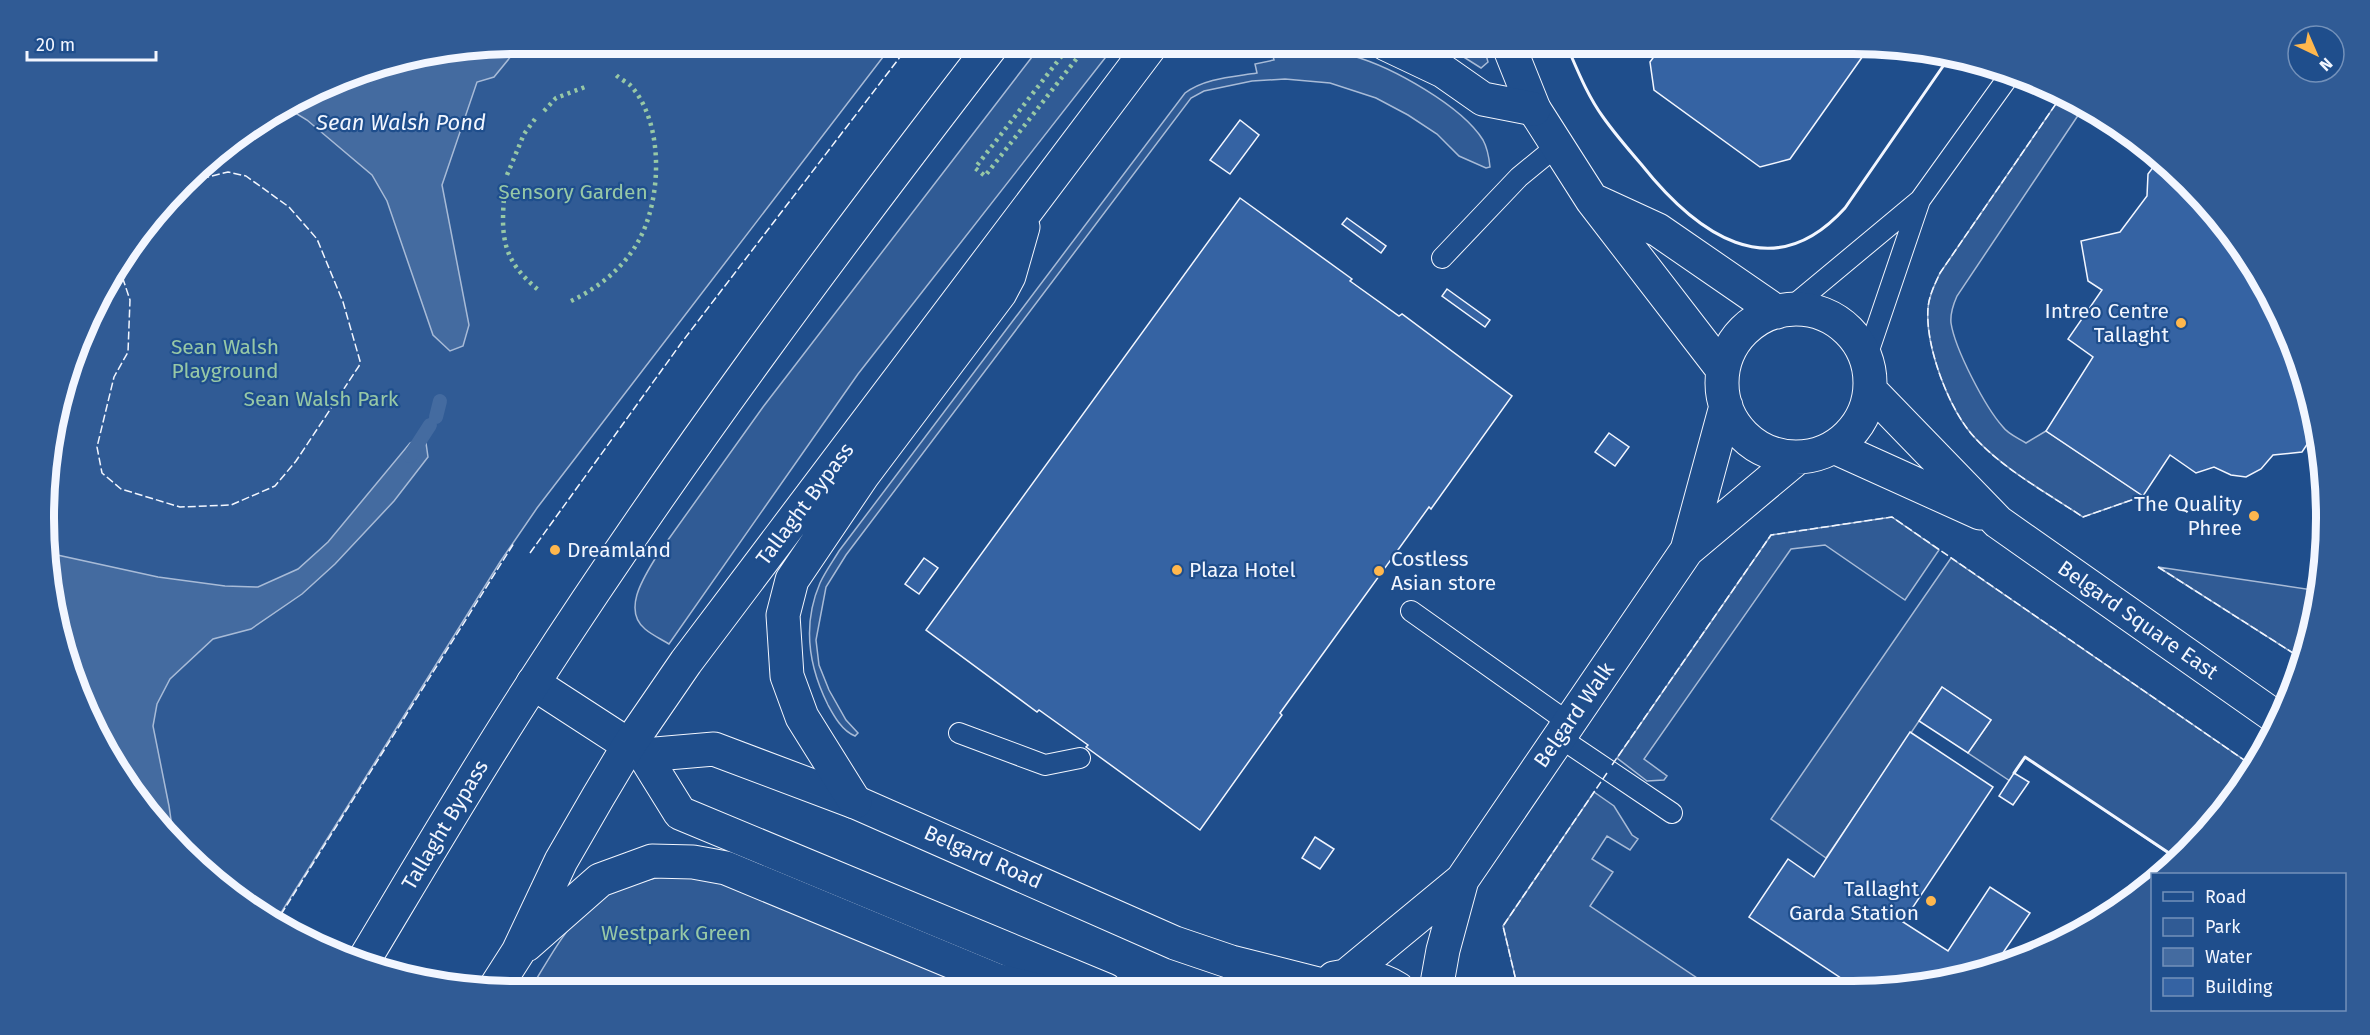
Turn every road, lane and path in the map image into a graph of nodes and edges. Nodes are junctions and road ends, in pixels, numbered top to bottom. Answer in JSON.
{"nodes":[{"id":1,"x":985,"y":54,"type":"edge"},
{"id":2,"x":1144,"y":54,"type":"edge"},
{"id":3,"x":1407,"y":54,"type":"edge"},
{"id":4,"x":1512,"y":54,"type":"edge"},
{"id":5,"x":2006,"y":81,"type":"edge"},
{"id":6,"x":1534,"y":109,"type":"junction"},
{"id":7,"x":1557,"y":145,"type":"junction"},
{"id":8,"x":1593,"y":200,"type":"junction"},
{"id":9,"x":1920,"y":200,"type":"junction"},
{"id":10,"x":1028,"y":208,"type":"junction"},
{"id":11,"x":1442,"y":258,"type":"dead end"},
{"id":12,"x":1783,"y":310,"type":"junction"},
{"id":13,"x":1723,"y":370,"type":"junction"},
{"id":14,"x":1868,"y":374,"type":"junction"},
{"id":15,"x":1726,"y":406,"type":"junction"},
{"id":16,"x":1834,"y":447,"type":"junction"},
{"id":17,"x":1798,"y":457,"type":"junction"},
{"id":18,"x":1998,"y":522,"type":"junction"},
{"id":19,"x":1687,"y":550,"type":"junction"},
{"id":20,"x":1411,"y":611,"type":"dead end"},
{"id":21,"x":533,"y":683,"type":"junction"},
{"id":22,"x":2272,"y":714,"type":"edge"},
{"id":23,"x":1564,"y":730,"type":"junction"},
{"id":24,"x":959,"y":734,"type":"dead end"},
{"id":25,"x":637,"y":750,"type":"junction"},
{"id":26,"x":1080,"y":758,"type":"dead end"},
{"id":27,"x":855,"y":802,"type":"junction"},
{"id":28,"x":1672,"y":813,"type":"dead end"},
{"id":29,"x":1462,"y":880,"type":"junction"},
{"id":30,"x":518,"y":952,"type":"junction"},
{"id":31,"x":367,"y":955,"type":"edge"},
{"id":32,"x":500,"y":980,"type":"edge"},
{"id":33,"x":1000,"y":981,"type":"edge"},
{"id":34,"x":1084,"y":981,"type":"edge"},
{"id":35,"x":1316,"y":981,"type":"edge"},
{"id":36,"x":1328,"y":981,"type":"edge"},
{"id":37,"x":1350,"y":981,"type":"edge"},
{"id":38,"x":1379,"y":981,"type":"edge"},
{"id":39,"x":1437,"y":981,"type":"edge"}],
"edges":[{"from":1,"to":21,"type":"main road","name":"Tallaght Bypass"},
{"from":2,"to":10,"type":"main road","name":"Tallaght Bypass"},
{"from":3,"to":6,"type":"main road"},
{"from":4,"to":6,"type":"main road"},
{"from":5,"to":9,"type":"lane"},
{"from":6,"to":7,"type":"main road"},
{"from":7,"to":8,"type":"main road"},
{"from":7,"to":11,"type":"lane"},
{"from":8,"to":12,"type":"main road"},
{"from":8,"to":13,"type":"main road"},
{"from":9,"to":12,"type":"lane"},
{"from":9,"to":14,"type":"lane"},
{"from":10,"to":25,"type":"main road","name":"Tallaght Bypass"},
{"from":10,"to":27,"type":"main road"},
{"from":12,"to":13,"type":"main road"},
{"from":12,"to":14,"type":"main road"},
{"from":13,"to":15,"type":"main road"},
{"from":14,"to":16,"type":"main road"},
{"from":14,"to":18,"type":"main road","name":"Belgard Square East"},
{"from":15,"to":17,"type":"main road"},
{"from":15,"to":19,"type":"main road","name":"Belgard Walk"},
{"from":16,"to":17,"type":"main road"},
{"from":16,"to":18,"type":"main road","name":"Belgard Square East"},
{"from":17,"to":19,"type":"main road","name":"Belgard Walk"},
{"from":18,"to":22,"type":"main road","name":"Belgard Square East"},
{"from":19,"to":23,"type":"main road","name":"Belgard Walk"},
{"from":20,"to":23,"type":"lane"},
{"from":21,"to":25,"type":"main road"},
{"from":21,"to":31,"type":"main road","name":"Tallaght Bypass"},
{"from":23,"to":28,"type":"lane"},
{"from":23,"to":29,"type":"main road","name":"Belgard Walk"},
{"from":24,"to":26,"type":"lane"},
{"from":25,"to":27,"type":"main road","name":"Belgard Road"},
{"from":25,"to":30,"type":"main road","name":"Tallaght Bypass"},
{"from":25,"to":34,"type":"main road"},
{"from":27,"to":35,"type":"main road","name":"Belgard Road"},
{"from":29,"to":36,"type":"main road","name":"Belgard Walk"},
{"from":29,"to":39,"type":"main road","name":"Belgard Walk"},
{"from":30,"to":32,"type":"main road","name":"Tallaght Bypass"},
{"from":30,"to":33,"type":"main road"},
{"from":37,"to":38,"type":"main road","name":"Belgard Road"}]}
